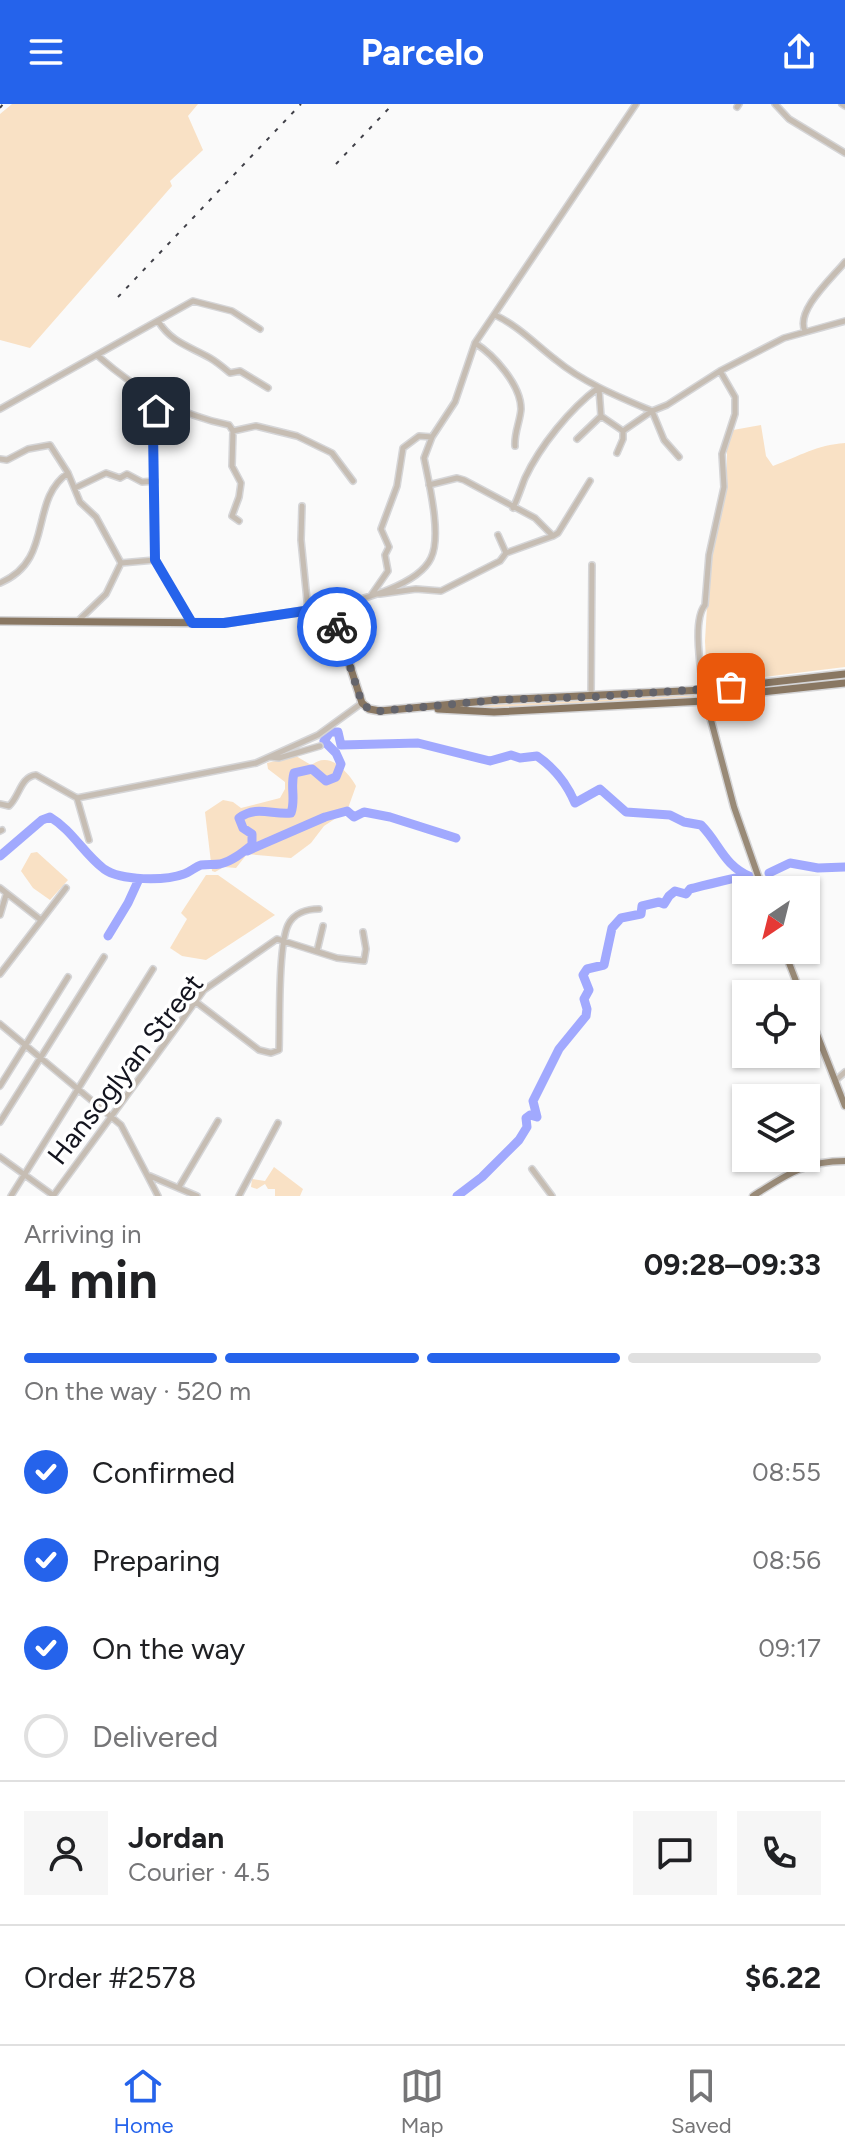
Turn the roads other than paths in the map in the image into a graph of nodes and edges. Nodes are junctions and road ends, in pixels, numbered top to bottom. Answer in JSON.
{"nodes":[{"id":1,"x":636,"y":104,"type":"edge"},
{"id":2,"x":775,"y":104,"type":"edge"},
{"id":3,"x":845,"y":153,"type":"edge"},
{"id":4,"x":845,"y":262,"type":"edge"},
{"id":5,"x":495,"y":315,"type":"junction"},
{"id":6,"x":158,"y":321,"type":"junction"},
{"id":7,"x":845,"y":321,"type":"edge"},
{"id":8,"x":260,"y":329,"type":"dead end"},
{"id":9,"x":805,"y":331,"type":"junction"},
{"id":10,"x":475,"y":343,"type":"junction"},
{"id":11,"x":98,"y":356,"type":"junction"},
{"id":12,"x":720,"y":371,"type":"junction"},
{"id":13,"x":268,"y":388,"type":"dead end"},
{"id":14,"x":598,"y":388,"type":"junction"},
{"id":15,"x":157,"y":401,"type":"junction"},
{"id":16,"x":0,"y":409,"type":"edge"},
{"id":17,"x":652,"y":411,"type":"junction"},
{"id":18,"x":601,"y":416,"type":"junction"},
{"id":19,"x":233,"y":431,"type":"junction"},
{"id":20,"x":623,"y":431,"type":"junction"},
{"id":21,"x":432,"y":437,"type":"junction"},
{"id":22,"x":577,"y":439,"type":"dead end"},
{"id":23,"x":515,"y":446,"type":"dead end"},
{"id":24,"x":617,"y":453,"type":"dead end"},
{"id":25,"x":679,"y":457,"type":"dead end"},
{"id":26,"x":0,"y":459,"type":"edge"},
{"id":27,"x":68,"y":473,"type":"junction"},
{"id":28,"x":155,"y":481,"type":"junction"},
{"id":29,"x":353,"y":481,"type":"dead end"},
{"id":30,"x":590,"y":481,"type":"dead end"},
{"id":31,"x":429,"y":485,"type":"junction"},
{"id":32,"x":75,"y":488,"type":"junction"},
{"id":33,"x":302,"y":506,"type":"dead end"},
{"id":34,"x":513,"y":508,"type":"junction"},
{"id":35,"x":239,"y":521,"type":"dead end"},
{"id":36,"x":498,"y":535,"type":"dead end"},
{"id":37,"x":553,"y":536,"type":"junction"},
{"id":38,"x":506,"y":553,"type":"junction"},
{"id":39,"x":155,"y":560,"type":"junction"},
{"id":40,"x":121,"y":563,"type":"junction"},
{"id":41,"x":592,"y":565,"type":"dead end"},
{"id":42,"x":0,"y":583,"type":"edge"},
{"id":43,"x":372,"y":596,"type":"junction"},
{"id":44,"x":331,"y":607,"type":"junction"},
{"id":45,"x":308,"y":611,"type":"junction"},
{"id":46,"x":0,"y":621,"type":"edge"},
{"id":47,"x":77,"y":623,"type":"junction"},
{"id":48,"x":192,"y":623,"type":"junction"},
{"id":49,"x":845,"y":674,"type":"edge"},
{"id":50,"x":845,"y":683,"type":"edge"},
{"id":51,"x":703,"y":690,"type":"junction"},
{"id":52,"x":591,"y":697,"type":"junction"},
{"id":53,"x":704,"y":701,"type":"junction"},
{"id":54,"x":362,"y":703,"type":"junction"},
{"id":55,"x":411,"y":709,"type":"junction"},
{"id":56,"x":320,"y":746,"type":"dead end"},
{"id":57,"x":269,"y":757,"type":"junction"},
{"id":58,"x":77,"y":798,"type":"junction"},
{"id":59,"x":0,"y":804,"type":"edge"},
{"id":60,"x":89,"y":840,"type":"dead end"},
{"id":61,"x":758,"y":876,"type":"edge"},
{"id":62,"x":0,"y":888,"type":"edge"},
{"id":63,"x":66,"y":888,"type":"dead end"},
{"id":64,"x":6,"y":895,"type":"junction"},
{"id":65,"x":319,"y":909,"type":"dead end"},
{"id":66,"x":0,"y":915,"type":"edge"},
{"id":67,"x":41,"y":920,"type":"junction"},
{"id":68,"x":323,"y":926,"type":"dead end"},
{"id":69,"x":363,"y":932,"type":"dead end"},
{"id":70,"x":283,"y":942,"type":"junction"},
{"id":71,"x":317,"y":951,"type":"junction"},
{"id":72,"x":104,"y":957,"type":"dead end"},
{"id":73,"x":153,"y":969,"type":"dead end"},
{"id":74,"x":0,"y":974,"type":"edge"},
{"id":75,"x":68,"y":977,"type":"dead end"},
{"id":76,"x":196,"y":1002,"type":"junction"},
{"id":77,"x":0,"y":1024,"type":"edge"},
{"id":78,"x":820,"y":1042,"type":"edge"},
{"id":79,"x":26,"y":1046,"type":"junction"},
{"id":80,"x":40,"y":1059,"type":"junction"},
{"id":81,"x":845,"y":1072,"type":"edge"},
{"id":82,"x":835,"y":1081,"type":"junction"},
{"id":83,"x":0,"y":1086,"type":"edge"},
{"id":84,"x":77,"y":1090,"type":"junction"},
{"id":85,"x":845,"y":1106,"type":"edge"},
{"id":86,"x":111,"y":1117,"type":"junction"},
{"id":87,"x":218,"y":1121,"type":"dead end"},
{"id":88,"x":0,"y":1122,"type":"edge"},
{"id":89,"x":278,"y":1123,"type":"dead end"},
{"id":90,"x":0,"y":1157,"type":"edge"},
{"id":91,"x":845,"y":1161,"type":"edge"},
{"id":92,"x":532,"y":1169,"type":"dead end"},
{"id":93,"x":145,"y":1175,"type":"junction"},
{"id":94,"x":24,"y":1176,"type":"junction"},
{"id":95,"x":179,"y":1187,"type":"junction"},
{"id":96,"x":11,"y":1196,"type":"edge"},
{"id":97,"x":53,"y":1196,"type":"edge"},
{"id":98,"x":158,"y":1196,"type":"edge"},
{"id":99,"x":197,"y":1196,"type":"edge"},
{"id":100,"x":239,"y":1196,"type":"edge"},
{"id":101,"x":552,"y":1196,"type":"edge"},
{"id":102,"x":753,"y":1196,"type":"edge"}],
"edges":[{"from":1,"to":5,"type":"street"},
{"from":2,"to":3,"type":"street"},
{"from":4,"to":9,"type":"street"},
{"from":5,"to":10,"type":"street"},
{"from":5,"to":14,"type":"street"},
{"from":6,"to":8,"type":"street"},
{"from":6,"to":11,"type":"street"},
{"from":6,"to":13,"type":"street"},
{"from":7,"to":9,"type":"street"},
{"from":9,"to":12,"type":"street"},
{"from":10,"to":21,"type":"street"},
{"from":10,"to":23,"type":"street"},
{"from":11,"to":15,"type":"street"},
{"from":11,"to":16,"type":"street"},
{"from":12,"to":17,"type":"street"},
{"from":12,"to":51,"type":"street"},
{"from":14,"to":17,"type":"street"},
{"from":14,"to":18,"type":"street"},
{"from":14,"to":34,"type":"street"},
{"from":15,"to":19,"type":"street"},
{"from":15,"to":28,"type":"street"},
{"from":17,"to":20,"type":"street"},
{"from":17,"to":25,"type":"street"},
{"from":18,"to":20,"type":"street"},
{"from":18,"to":22,"type":"street"},
{"from":19,"to":29,"type":"street"},
{"from":19,"to":35,"type":"street"},
{"from":20,"to":24,"type":"street"},
{"from":21,"to":31,"type":"street"},
{"from":21,"to":43,"type":"street"},
{"from":26,"to":27,"type":"street"},
{"from":27,"to":32,"type":"street"},
{"from":27,"to":42,"type":"street"},
{"from":28,"to":32,"type":"street"},
{"from":28,"to":39,"type":"street"},
{"from":30,"to":37,"type":"street"},
{"from":31,"to":34,"type":"street"},
{"from":31,"to":43,"type":"street"},
{"from":32,"to":40,"type":"street"},
{"from":33,"to":45,"type":"street"},
{"from":34,"to":37,"type":"street"},
{"from":36,"to":38,"type":"street"},
{"from":37,"to":38,"type":"street"},
{"from":38,"to":43,"type":"street"},
{"from":39,"to":40,"type":"street"},
{"from":39,"to":48,"type":"street"},
{"from":40,"to":47,"type":"street"},
{"from":41,"to":52,"type":"street"},
{"from":43,"to":44,"type":"street"},
{"from":44,"to":45,"type":"highway"},
{"from":44,"to":54,"type":"highway"},
{"from":45,"to":48,"type":"highway"},
{"from":46,"to":47,"type":"highway"},
{"from":47,"to":48,"type":"highway"},
{"from":49,"to":51,"type":"highway"},
{"from":50,"to":53,"type":"highway"},
{"from":51,"to":52,"type":"highway"},
{"from":51,"to":53,"type":"main road"},
{"from":52,"to":55,"type":"highway"},
{"from":53,"to":55,"type":"highway"},
{"from":53,"to":61,"type":"main road"},
{"from":54,"to":55,"type":"highway"},
{"from":54,"to":57,"type":"street"},
{"from":56,"to":57,"type":"street"},
{"from":57,"to":58,"type":"street"},
{"from":58,"to":59,"type":"street"},
{"from":58,"to":60,"type":"street"},
{"from":62,"to":64,"type":"street"},
{"from":63,"to":67,"type":"street"},
{"from":64,"to":66,"type":"street"},
{"from":64,"to":67,"type":"street"},
{"from":65,"to":70,"type":"street"},
{"from":67,"to":74,"type":"street"},
{"from":68,"to":71,"type":"street"},
{"from":69,"to":71,"type":"street"},
{"from":70,"to":71,"type":"street"},
{"from":70,"to":76,"type":"street","name":"Hansoglyan Street"},
{"from":70,"to":76,"type":"street"},
{"from":72,"to":80,"type":"street"},
{"from":73,"to":84,"type":"street"},
{"from":75,"to":79,"type":"street"},
{"from":76,"to":86,"type":"street","name":"Hansoglyan Street"},
{"from":77,"to":79,"type":"street"},
{"from":78,"to":82,"type":"main road"},
{"from":79,"to":80,"type":"street"},
{"from":79,"to":83,"type":"street"},
{"from":80,"to":84,"type":"street"},
{"from":80,"to":88,"type":"street"},
{"from":81,"to":82,"type":"street"},
{"from":82,"to":85,"type":"main road"},
{"from":84,"to":86,"type":"street"},
{"from":84,"to":94,"type":"street"},
{"from":86,"to":93,"type":"street"},
{"from":86,"to":97,"type":"street","name":"Hansoglyan Street"},
{"from":87,"to":95,"type":"street"},
{"from":89,"to":100,"type":"street"},
{"from":90,"to":94,"type":"street"},
{"from":91,"to":102,"type":"main road"},
{"from":92,"to":101,"type":"street"},
{"from":93,"to":95,"type":"street"},
{"from":93,"to":98,"type":"street"},
{"from":94,"to":96,"type":"street"},
{"from":94,"to":97,"type":"street"},
{"from":95,"to":99,"type":"street"}]}
